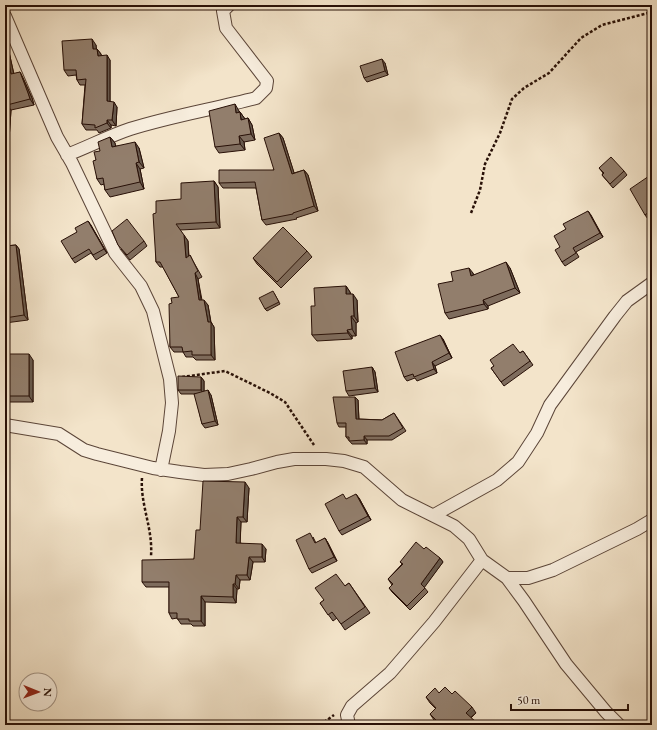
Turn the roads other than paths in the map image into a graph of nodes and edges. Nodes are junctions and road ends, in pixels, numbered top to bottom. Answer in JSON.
{"nodes":[{"id":1,"x":229,"y":5,"type":"edge"},
{"id":2,"x":5,"y":16,"type":"edge"},
{"id":3,"x":67,"y":155,"type":"junction"},
{"id":4,"x":652,"y":284,"type":"edge"},
{"id":5,"x":5,"y":426,"type":"edge"},
{"id":6,"x":161,"y":470,"type":"junction"},
{"id":7,"x":434,"y":515,"type":"junction"},
{"id":8,"x":652,"y":520,"type":"edge"},
{"id":9,"x":482,"y":560,"type":"junction"},
{"id":10,"x":506,"y":578,"type":"junction"},
{"id":11,"x":349,"y":725,"type":"edge"},
{"id":12,"x":619,"y":725,"type":"edge"}],
"edges":[{"from":1,"to":3,"type":"street"},
{"from":2,"to":3,"type":"street"},
{"from":3,"to":6,"type":"street"},
{"from":4,"to":7,"type":"street"},
{"from":5,"to":6,"type":"street"},
{"from":6,"to":7,"type":"street"},
{"from":7,"to":9,"type":"street"},
{"from":8,"to":10,"type":"street"},
{"from":9,"to":10,"type":"street"},
{"from":9,"to":11,"type":"street"},
{"from":10,"to":12,"type":"street"}]}
